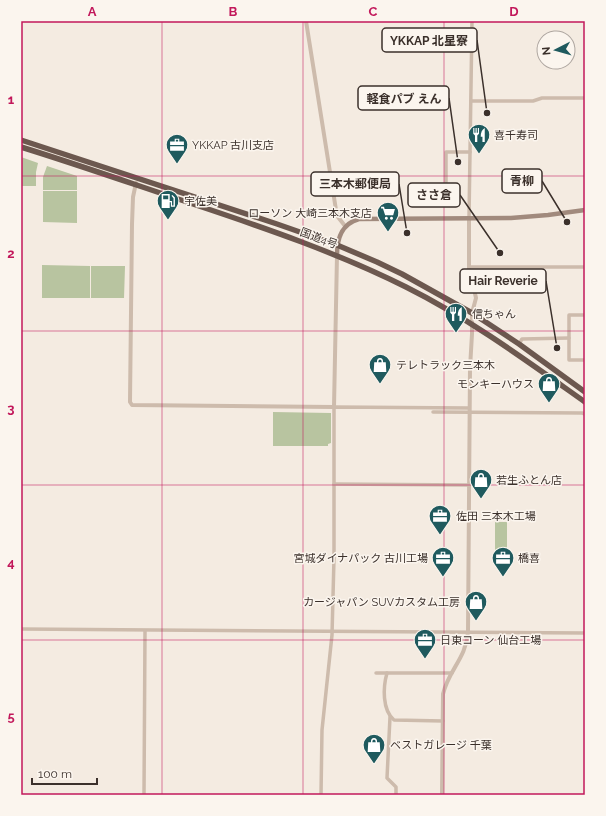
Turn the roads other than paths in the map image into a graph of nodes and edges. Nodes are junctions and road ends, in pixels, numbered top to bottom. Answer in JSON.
{"nodes":[{"id":1,"x":306,"y":21,"type":"edge"},
{"id":2,"x":472,"y":21,"type":"edge"},
{"id":3,"x":585,"y":98,"type":"edge"},
{"id":4,"x":471,"y":100,"type":"junction"},
{"id":5,"x":21,"y":140,"type":"edge"},
{"id":6,"x":21,"y":146,"type":"edge"},
{"id":7,"x":470,"y":152,"type":"junction"},
{"id":8,"x":137,"y":178,"type":"junction"},
{"id":9,"x":446,"y":182,"type":"dead end"},
{"id":10,"x":135,"y":185,"type":"junction"},
{"id":11,"x":585,"y":210,"type":"edge"},
{"id":12,"x":469,"y":218,"type":"junction"},
{"id":13,"x":345,"y":226,"type":"junction"},
{"id":14,"x":337,"y":245,"type":"junction"},
{"id":15,"x":337,"y":255,"type":"junction"},
{"id":16,"x":469,"y":266,"type":"junction"},
{"id":17,"x":585,"y":267,"type":"edge"},
{"id":18,"x":472,"y":313,"type":"junction"},
{"id":19,"x":585,"y":315,"type":"edge"},
{"id":20,"x":472,"y":324,"type":"junction"},
{"id":21,"x":569,"y":338,"type":"junction"},
{"id":22,"x":519,"y":344,"type":"junction"},
{"id":23,"x":585,"y":360,"type":"edge"},
{"id":24,"x":585,"y":392,"type":"edge"},
{"id":25,"x":585,"y":402,"type":"edge"},
{"id":26,"x":334,"y":407,"type":"junction"},
{"id":27,"x":469,"y":410,"type":"junction"},
{"id":28,"x":432,"y":412,"type":"dead end"},
{"id":29,"x":585,"y":414,"type":"edge"},
{"id":30,"x":334,"y":484,"type":"junction"},
{"id":31,"x":468,"y":485,"type":"junction"},
{"id":32,"x":21,"y":629,"type":"edge"},
{"id":33,"x":145,"y":630,"type":"junction"},
{"id":34,"x":332,"y":632,"type":"junction"},
{"id":35,"x":468,"y":632,"type":"junction"},
{"id":36,"x":585,"y":633,"type":"edge"},
{"id":37,"x":452,"y":672,"type":"junction"},
{"id":38,"x":376,"y":673,"type":"dead end"},
{"id":39,"x":388,"y":673,"type":"junction"},
{"id":40,"x":390,"y":717,"type":"junction"},
{"id":41,"x":443,"y":721,"type":"junction"},
{"id":42,"x":144,"y":795,"type":"edge"},
{"id":43,"x":321,"y":795,"type":"edge"},
{"id":44,"x":396,"y":795,"type":"edge"},
{"id":45,"x":442,"y":795,"type":"edge"}],
"edges":[{"from":1,"to":13,"type":"street"},
{"from":2,"to":4,"type":"street"},
{"from":3,"to":4,"type":"street"},
{"from":4,"to":7,"type":"street"},
{"from":5,"to":8,"type":"highway","name":"国道4号"},
{"from":6,"to":10,"type":"highway","name":"国道4号"},
{"from":7,"to":9,"type":"street"},
{"from":7,"to":12,"type":"street"},
{"from":8,"to":10,"type":"street"},
{"from":8,"to":14,"type":"highway","name":"国道4号"},
{"from":10,"to":15,"type":"highway","name":"国道4号"},
{"from":10,"to":26,"type":"street"},
{"from":11,"to":12,"type":"main road"},
{"from":12,"to":13,"type":"main road"},
{"from":12,"to":16,"type":"street"},
{"from":13,"to":14,"type":"main road"},
{"from":14,"to":15,"type":"main road"},
{"from":14,"to":18,"type":"highway","name":"国道4号"},
{"from":15,"to":20,"type":"highway","name":"国道4号"},
{"from":15,"to":26,"type":"street"},
{"from":16,"to":17,"type":"street"},
{"from":16,"to":18,"type":"street"},
{"from":18,"to":20,"type":"street"},
{"from":18,"to":22,"type":"highway","name":"国道4号"},
{"from":19,"to":21,"type":"street"},
{"from":20,"to":25,"type":"highway","name":"国道4号"},
{"from":20,"to":27,"type":"street"},
{"from":21,"to":22,"type":"street"},
{"from":21,"to":23,"type":"street"},
{"from":22,"to":24,"type":"highway","name":"国道4号"},
{"from":26,"to":27,"type":"street"},
{"from":26,"to":30,"type":"street"},
{"from":27,"to":28,"type":"street"},
{"from":27,"to":29,"type":"street"},
{"from":27,"to":31,"type":"street"},
{"from":30,"to":31,"type":"street"},
{"from":30,"to":34,"type":"street"},
{"from":31,"to":35,"type":"street"},
{"from":32,"to":33,"type":"street"},
{"from":33,"to":34,"type":"street"},
{"from":33,"to":42,"type":"street"},
{"from":34,"to":35,"type":"street"},
{"from":34,"to":43,"type":"street"},
{"from":35,"to":36,"type":"street"},
{"from":35,"to":37,"type":"street"},
{"from":37,"to":39,"type":"street"},
{"from":37,"to":41,"type":"street"},
{"from":38,"to":39,"type":"street"},
{"from":39,"to":40,"type":"street"},
{"from":40,"to":41,"type":"street"},
{"from":40,"to":44,"type":"street"},
{"from":41,"to":45,"type":"street"}]}
